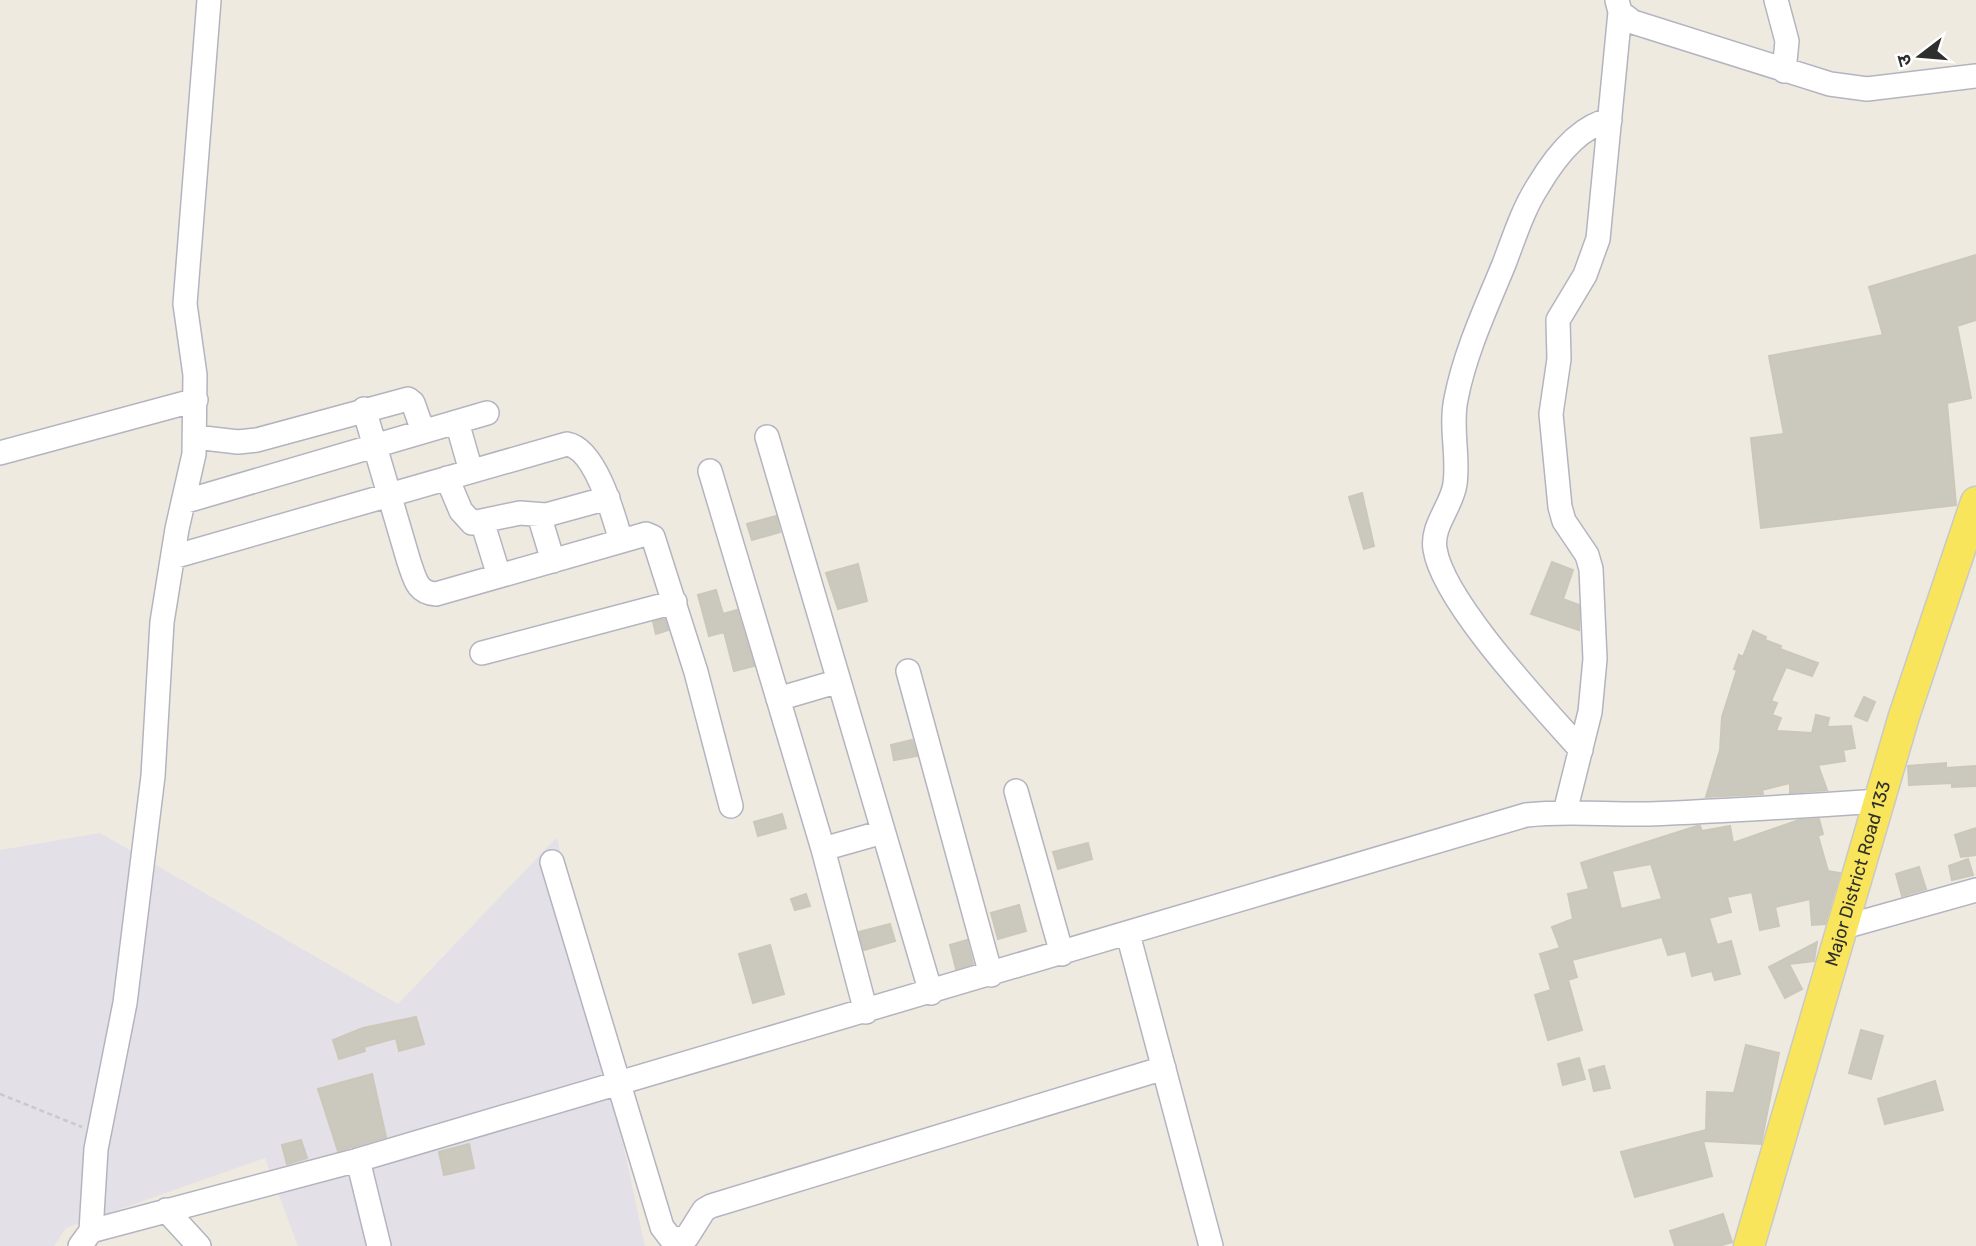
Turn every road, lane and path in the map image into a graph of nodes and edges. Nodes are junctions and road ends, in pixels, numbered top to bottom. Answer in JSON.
{"nodes":[{"id":1,"x":209,"y":0,"type":"edge"},
{"id":2,"x":1776,"y":0,"type":"edge"},
{"id":3,"x":1619,"y":6,"type":"edge"},
{"id":4,"x":1784,"y":71,"type":"junction"},
{"id":5,"x":1976,"y":76,"type":"edge"},
{"id":6,"x":1610,"y":120,"type":"junction"},
{"id":7,"x":196,"y":400,"type":"junction"},
{"id":8,"x":364,"y":409,"type":"junction"},
{"id":9,"x":487,"y":413,"type":"dead end"},
{"id":10,"x":457,"y":422,"type":"junction"},
{"id":11,"x":423,"y":432,"type":"junction"},
{"id":12,"x":767,"y":437,"type":"dead end"},
{"id":13,"x":195,"y":438,"type":"junction"},
{"id":14,"x":374,"y":446,"type":"junction"},
{"id":15,"x":0,"y":453,"type":"edge"},
{"id":16,"x":471,"y":471,"type":"junction"},
{"id":17,"x":710,"y":471,"type":"dead end"},
{"id":18,"x":447,"y":478,"type":"junction"},
{"id":19,"x":389,"y":494,"type":"junction"},
{"id":20,"x":608,"y":498,"type":"junction"},
{"id":21,"x":183,"y":502,"type":"junction"},
{"id":22,"x":1976,"y":502,"type":"edge"},
{"id":23,"x":539,"y":515,"type":"junction"},
{"id":24,"x":482,"y":521,"type":"junction"},
{"id":25,"x":621,"y":541,"type":"junction"},
{"id":26,"x":173,"y":556,"type":"junction"},
{"id":27,"x":553,"y":561,"type":"junction"},
{"id":28,"x":499,"y":576,"type":"junction"},
{"id":29,"x":675,"y":602,"type":"junction"},
{"id":30,"x":482,"y":653,"type":"dead end"},
{"id":31,"x":908,"y":671,"type":"dead end"},
{"id":32,"x":839,"y":681,"type":"junction"},
{"id":33,"x":778,"y":699,"type":"junction"},
{"id":34,"x":1581,"y":750,"type":"junction"},
{"id":35,"x":1016,"y":791,"type":"dead end"},
{"id":36,"x":1880,"y":801,"type":"junction"},
{"id":37,"x":731,"y":806,"type":"dead end"},
{"id":38,"x":1565,"y":811,"type":"junction"},
{"id":39,"x":883,"y":832,"type":"junction"},
{"id":40,"x":823,"y":849,"type":"junction"},
{"id":41,"x":552,"y":862,"type":"dead end"},
{"id":42,"x":1976,"y":890,"type":"edge"},
{"id":43,"x":1844,"y":927,"type":"junction"},
{"id":44,"x":1128,"y":934,"type":"junction"},
{"id":45,"x":1062,"y":954,"type":"junction"},
{"id":46,"x":991,"y":975,"type":"junction"},
{"id":47,"x":931,"y":993,"type":"junction"},
{"id":48,"x":866,"y":1012,"type":"junction"},
{"id":49,"x":1164,"y":1068,"type":"junction"},
{"id":50,"x":616,"y":1083,"type":"junction"},
{"id":51,"x":0,"y":1094,"type":"edge"},
{"id":52,"x":98,"y":1134,"type":"junction"},
{"id":53,"x":358,"y":1160,"type":"junction"},
{"id":54,"x":166,"y":1210,"type":"junction"},
{"id":55,"x":86,"y":1238,"type":"edge"},
{"id":56,"x":199,"y":1246,"type":"edge"},
{"id":57,"x":379,"y":1246,"type":"edge"},
{"id":58,"x":1211,"y":1246,"type":"edge"},
{"id":59,"x":1749,"y":1246,"type":"edge"}],
"edges":[{"from":1,"to":7,"type":"street"},
{"from":2,"to":4,"type":"street"},
{"from":3,"to":4,"type":"street"},
{"from":3,"to":6,"type":"street"},
{"from":4,"to":5,"type":"street"},
{"from":6,"to":34,"type":"street"},
{"from":6,"to":34,"type":"street"},
{"from":7,"to":13,"type":"street"},
{"from":7,"to":15,"type":"street"},
{"from":8,"to":11,"type":"street"},
{"from":8,"to":13,"type":"street"},
{"from":8,"to":14,"type":"street"},
{"from":9,"to":10,"type":"street"},
{"from":10,"to":11,"type":"street"},
{"from":10,"to":16,"type":"street"},
{"from":11,"to":14,"type":"street"},
{"from":12,"to":32,"type":"street"},
{"from":13,"to":21,"type":"street"},
{"from":14,"to":19,"type":"street"},
{"from":14,"to":21,"type":"street"},
{"from":16,"to":18,"type":"street"},
{"from":16,"to":20,"type":"street"},
{"from":17,"to":33,"type":"street"},
{"from":18,"to":19,"type":"street"},
{"from":18,"to":24,"type":"street"},
{"from":19,"to":26,"type":"street"},
{"from":19,"to":28,"type":"street"},
{"from":20,"to":23,"type":"street"},
{"from":20,"to":25,"type":"street"},
{"from":21,"to":26,"type":"street"},
{"from":22,"to":36,"type":"main road","name":"Major District Road 133"},
{"from":23,"to":24,"type":"street"},
{"from":23,"to":27,"type":"street"},
{"from":24,"to":28,"type":"street"},
{"from":25,"to":27,"type":"street"},
{"from":25,"to":29,"type":"street"},
{"from":26,"to":52,"type":"street"},
{"from":27,"to":28,"type":"street"},
{"from":29,"to":30,"type":"street"},
{"from":29,"to":37,"type":"street"},
{"from":31,"to":46,"type":"street"},
{"from":32,"to":33,"type":"street"},
{"from":32,"to":39,"type":"street"},
{"from":33,"to":40,"type":"street"},
{"from":34,"to":38,"type":"street"},
{"from":35,"to":45,"type":"street"},
{"from":36,"to":38,"type":"street"},
{"from":36,"to":43,"type":"main road","name":"Major District Road 133"},
{"from":38,"to":44,"type":"street"},
{"from":39,"to":40,"type":"street"},
{"from":39,"to":47,"type":"street"},
{"from":40,"to":48,"type":"street"},
{"from":41,"to":50,"type":"street"},
{"from":42,"to":43,"type":"street"},
{"from":43,"to":59,"type":"main road","name":"Major District Road 133"},
{"from":44,"to":45,"type":"street"},
{"from":44,"to":49,"type":"street"},
{"from":45,"to":46,"type":"street"},
{"from":46,"to":47,"type":"street"},
{"from":47,"to":48,"type":"street"},
{"from":48,"to":50,"type":"street"},
{"from":49,"to":50,"type":"street"},
{"from":49,"to":58,"type":"street"},
{"from":50,"to":53,"type":"street"},
{"from":51,"to":52,"type":"path"},
{"from":52,"to":55,"type":"street"},
{"from":53,"to":54,"type":"street"},
{"from":53,"to":57,"type":"street"},
{"from":54,"to":55,"type":"street"},
{"from":54,"to":56,"type":"street"}]}
